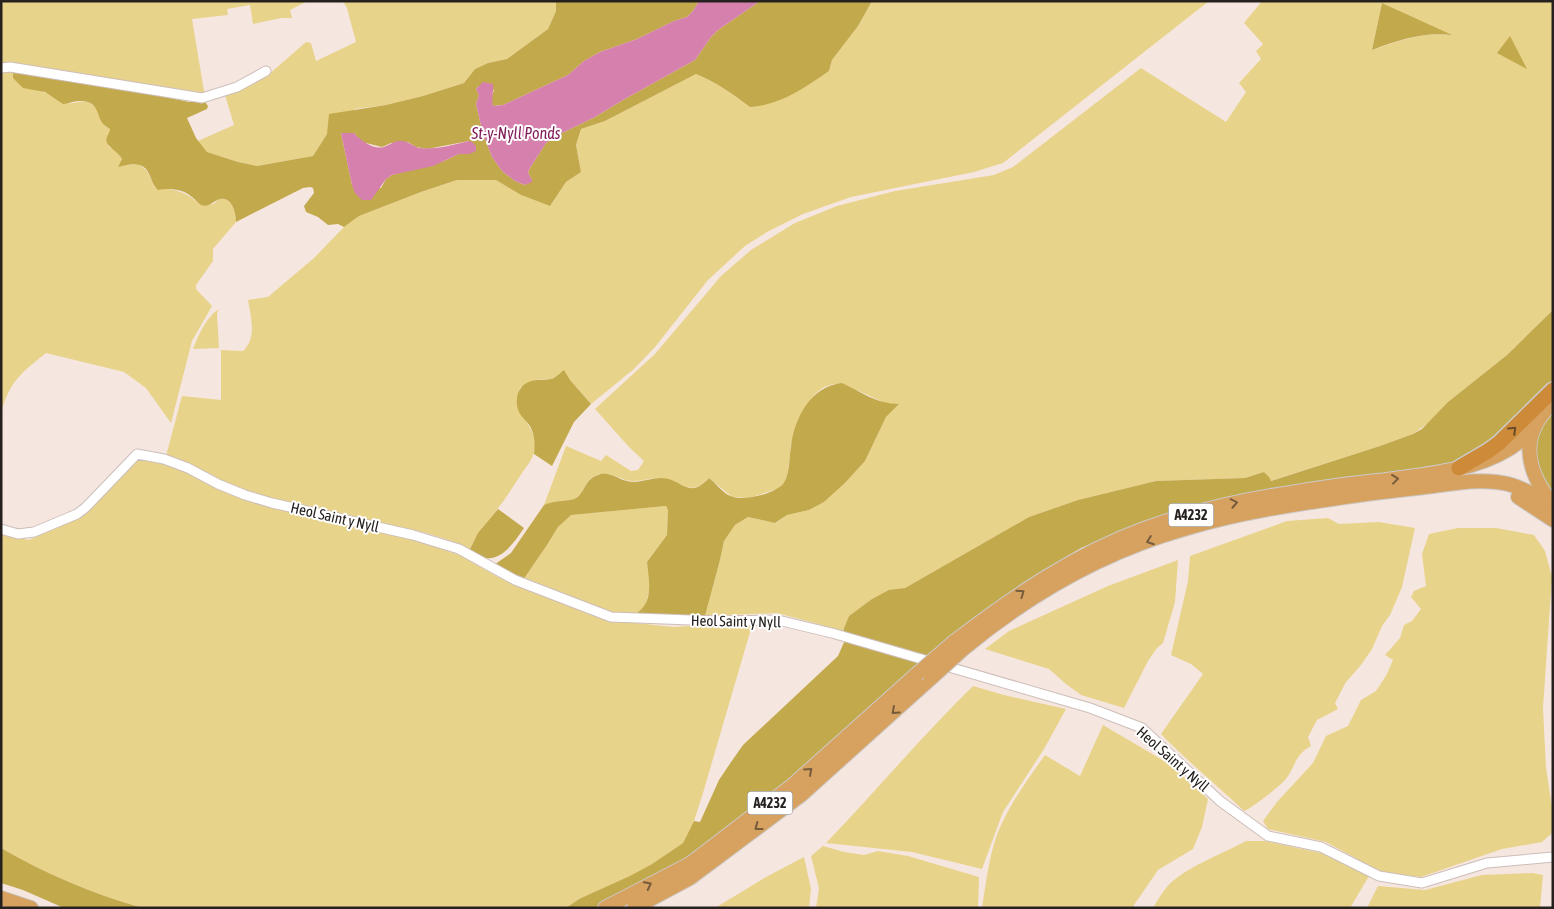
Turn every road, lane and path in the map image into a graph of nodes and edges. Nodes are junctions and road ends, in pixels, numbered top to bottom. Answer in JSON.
{"nodes":[{"id":1,"x":1,"y":68,"type":"edge"},
{"id":2,"x":266,"y":71,"type":"dead end"},
{"id":3,"x":1553,"y":390,"type":"edge"},
{"id":4,"x":1550,"y":404,"type":"edge"},
{"id":5,"x":1534,"y":428,"type":"junction"},
{"id":6,"x":1459,"y":468,"type":"junction"},
{"id":7,"x":1299,"y":504,"type":"junction"},
{"id":8,"x":1553,"y":505,"type":"edge"},
{"id":9,"x":1553,"y":520,"type":"edge"},
{"id":10,"x":1,"y":529,"type":"edge"},
{"id":11,"x":958,"y":646,"type":"junction"},
{"id":12,"x":1553,"y":858,"type":"edge"},
{"id":13,"x":1,"y":898,"type":"edge"},
{"id":14,"x":31,"y":908,"type":"edge"},
{"id":15,"x":605,"y":908,"type":"edge"},
{"id":16,"x":634,"y":908,"type":"edge"}],
"edges":[{"from":1,"to":2,"type":"street"},
{"from":6,"to":3,"type":"highway","one_way":true},
{"from":4,"to":5,"type":"highway"},
{"from":5,"to":6,"type":"highway","number":"A4232"},
{"from":5,"to":8,"type":"highway"},
{"from":11,"to":6,"type":"highway","number":"A4232","one_way":true},
{"from":7,"to":8,"type":"highway","number":"A4232"},
{"from":7,"to":9,"type":"highway"},
{"from":7,"to":11,"type":"highway","number":"A4232","one_way":true},
{"from":10,"to":12,"type":"street","name":"Heol Saint y Nyll"},
{"from":15,"to":11,"type":"highway","number":"A4232","one_way":true,"bridge":true},
{"from":11,"to":16,"type":"highway","number":"A4232","one_way":true,"bridge":true},
{"from":13,"to":14,"type":"highway"}]}
